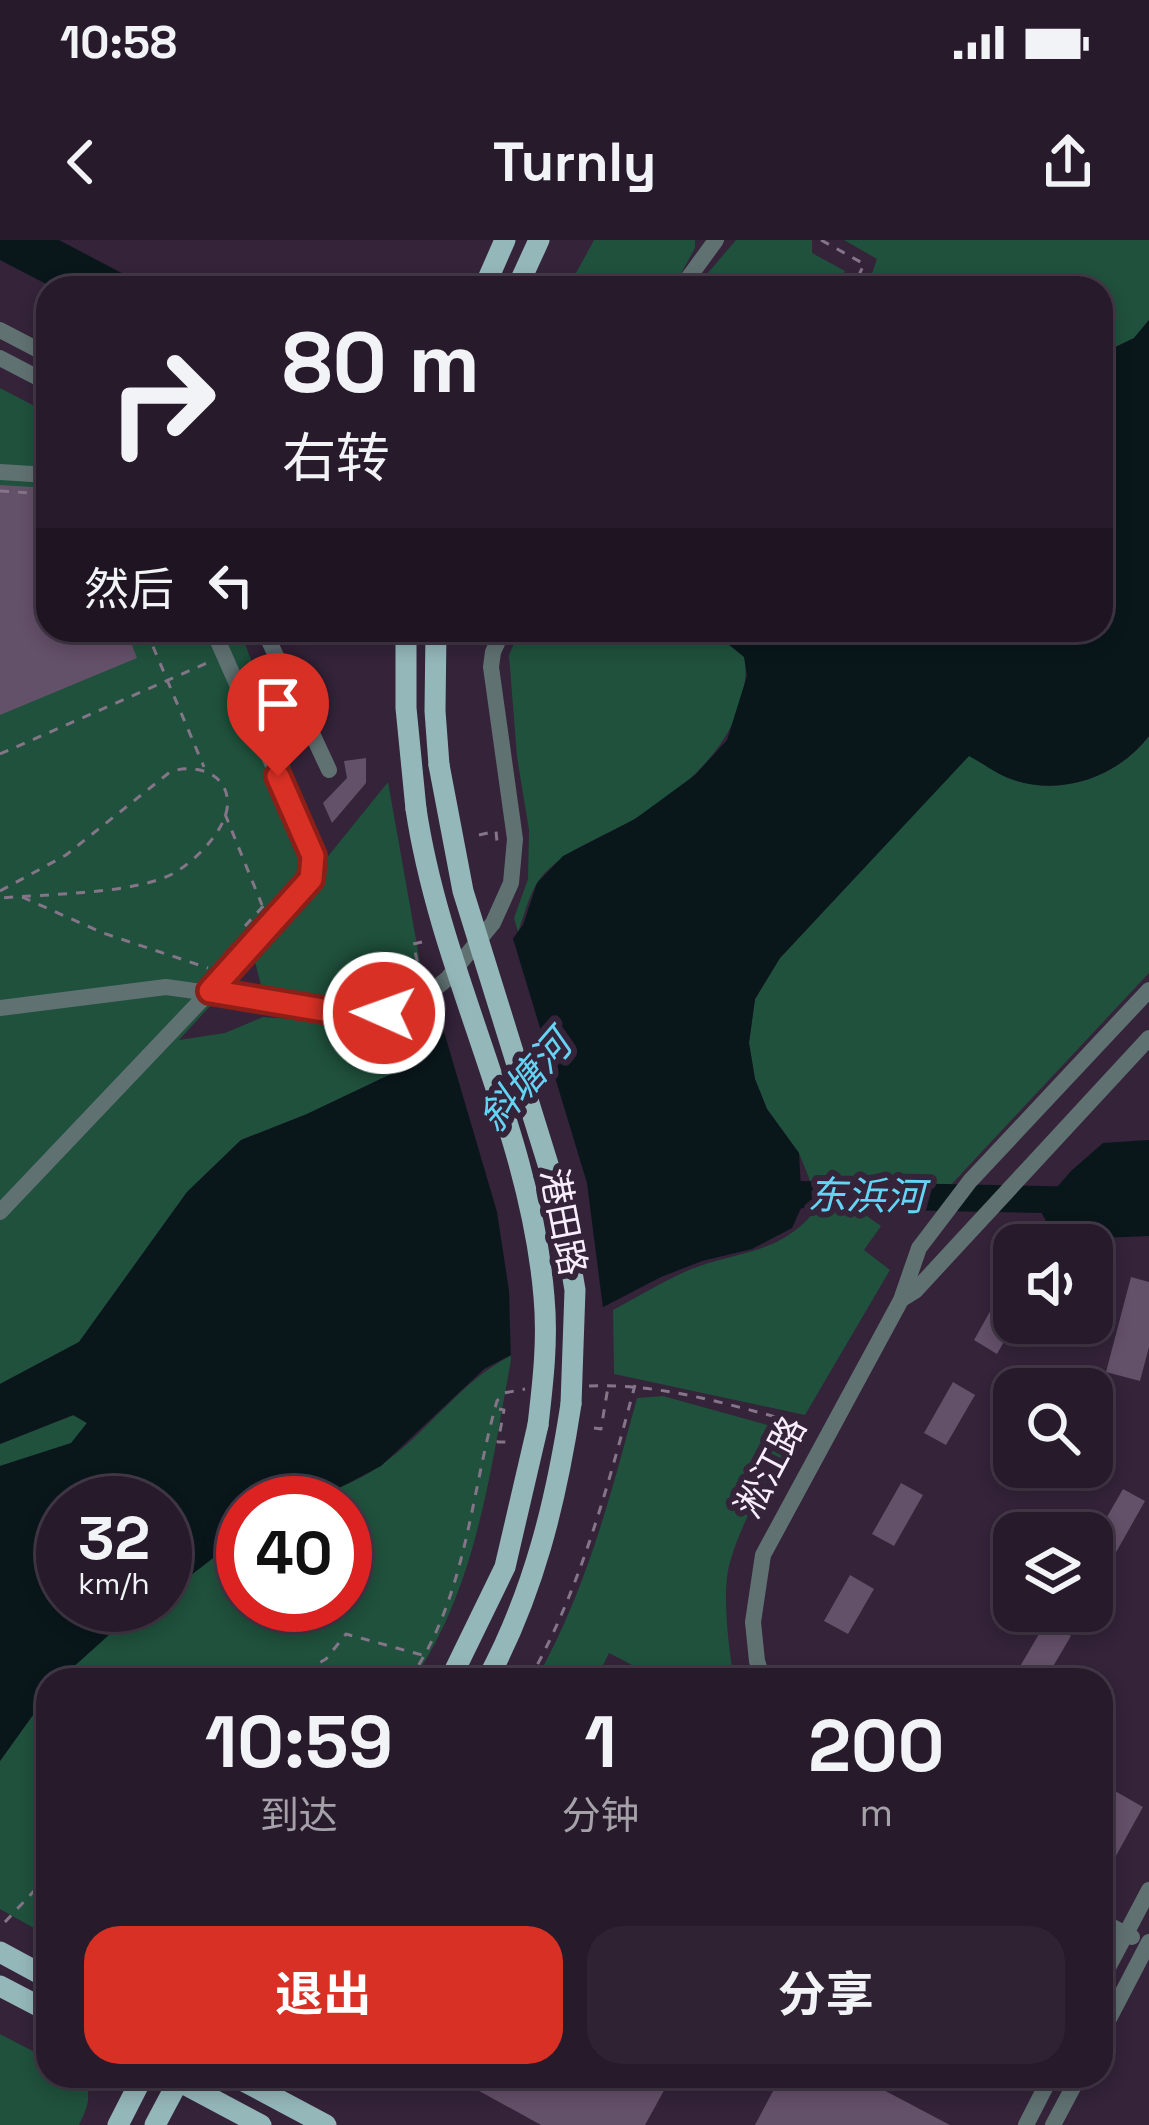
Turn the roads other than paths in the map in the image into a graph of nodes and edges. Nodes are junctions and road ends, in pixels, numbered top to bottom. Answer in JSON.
{"nodes":[{"id":1,"x":506,"y":240,"type":"edge"},
{"id":2,"x":539,"y":240,"type":"edge"},
{"id":3,"x":716,"y":240,"type":"edge"},
{"id":4,"x":490,"y":276,"type":"edge"},
{"id":5,"x":522,"y":276,"type":"edge"},
{"id":6,"x":690,"y":276,"type":"edge"},
{"id":7,"x":0,"y":330,"type":"edge"},
{"id":8,"x":36,"y":349,"type":"edge"},
{"id":9,"x":0,"y":358,"type":"edge"},
{"id":10,"x":36,"y":377,"type":"edge"},
{"id":11,"x":0,"y":472,"type":"edge"},
{"id":12,"x":36,"y":474,"type":"edge"},
{"id":13,"x":218,"y":642,"type":"edge"},
{"id":14,"x":270,"y":642,"type":"edge"},
{"id":15,"x":406,"y":642,"type":"edge"},
{"id":16,"x":436,"y":642,"type":"edge"},
{"id":17,"x":498,"y":642,"type":"edge"},
{"id":18,"x":329,"y":770,"type":"dead end"},
{"id":19,"x":1149,"y":990,"type":"edge"},
{"id":20,"x":210,"y":991,"type":"junction"},
{"id":21,"x":0,"y":1008,"type":"edge"},
{"id":22,"x":1149,"y":1038,"type":"edge"},
{"id":23,"x":1003,"y":1146,"type":"junction"},
{"id":24,"x":1022,"y":1175,"type":"junction"},
{"id":25,"x":0,"y":1212,"type":"edge"},
{"id":26,"x":901,"y":1300,"type":"junction"},
{"id":27,"x":456,"y":1668,"type":"edge"},
{"id":28,"x":492,"y":1668,"type":"edge"},
{"id":29,"x":759,"y":1668,"type":"edge"},
{"id":30,"x":1149,"y":1890,"type":"edge"},
{"id":31,"x":1113,"y":1927,"type":"edge"},
{"id":32,"x":1126,"y":1934,"type":"junction"},
{"id":33,"x":1148,"y":1944,"type":"edge"},
{"id":34,"x":0,"y":1952,"type":"edge"},
{"id":35,"x":1113,"y":1958,"type":"edge"},
{"id":36,"x":36,"y":1972,"type":"edge"},
{"id":37,"x":0,"y":1986,"type":"edge"},
{"id":38,"x":36,"y":2006,"type":"edge"},
{"id":39,"x":1113,"y":2011,"type":"edge"},
{"id":40,"x":137,"y":2088,"type":"edge"},
{"id":41,"x":171,"y":2088,"type":"edge"},
{"id":42,"x":194,"y":2088,"type":"edge"},
{"id":43,"x":257,"y":2088,"type":"edge"},
{"id":44,"x":1046,"y":2088,"type":"edge"},
{"id":45,"x":1073,"y":2088,"type":"edge"},
{"id":46,"x":118,"y":2125,"type":"edge"},
{"id":47,"x":154,"y":2125,"type":"edge"},
{"id":48,"x":260,"y":2125,"type":"edge"},
{"id":49,"x":326,"y":2125,"type":"edge"},
{"id":50,"x":1026,"y":2125,"type":"edge"},
{"id":51,"x":1053,"y":2125,"type":"edge"}],
"edges":[{"from":1,"to":4,"type":"main road"},
{"from":2,"to":5,"type":"main road"},
{"from":3,"to":6,"type":"street"},
{"from":7,"to":8,"type":"street"},
{"from":9,"to":10,"type":"street"},
{"from":11,"to":12,"type":"street"},
{"from":13,"to":20,"type":"street"},
{"from":14,"to":18,"type":"street"},
{"from":15,"to":27,"type":"main road","name":"港田路","bridge":true},
{"from":16,"to":28,"type":"main road","name":"港田路","bridge":true},
{"from":17,"to":20,"type":"street"},
{"from":19,"to":23,"type":"street","name":"淞江路"},
{"from":20,"to":21,"type":"street"},
{"from":20,"to":25,"type":"street"},
{"from":22,"to":24,"type":"street","name":"淞江路"},
{"from":23,"to":24,"type":"street"},
{"from":23,"to":26,"type":"street","name":"淞江路"},
{"from":24,"to":26,"type":"street","name":"淞江路"},
{"from":26,"to":29,"type":"street","name":"淞江路"},
{"from":30,"to":32,"type":"street"},
{"from":31,"to":32,"type":"street"},
{"from":32,"to":33,"type":"street"},
{"from":32,"to":35,"type":"street"},
{"from":33,"to":39,"type":"street"},
{"from":34,"to":36,"type":"main road"},
{"from":37,"to":38,"type":"main road"},
{"from":40,"to":46,"type":"main road"},
{"from":41,"to":47,"type":"main road"},
{"from":42,"to":48,"type":"main road"},
{"from":43,"to":49,"type":"main road"},
{"from":44,"to":50,"type":"street"},
{"from":45,"to":51,"type":"street"}]}
